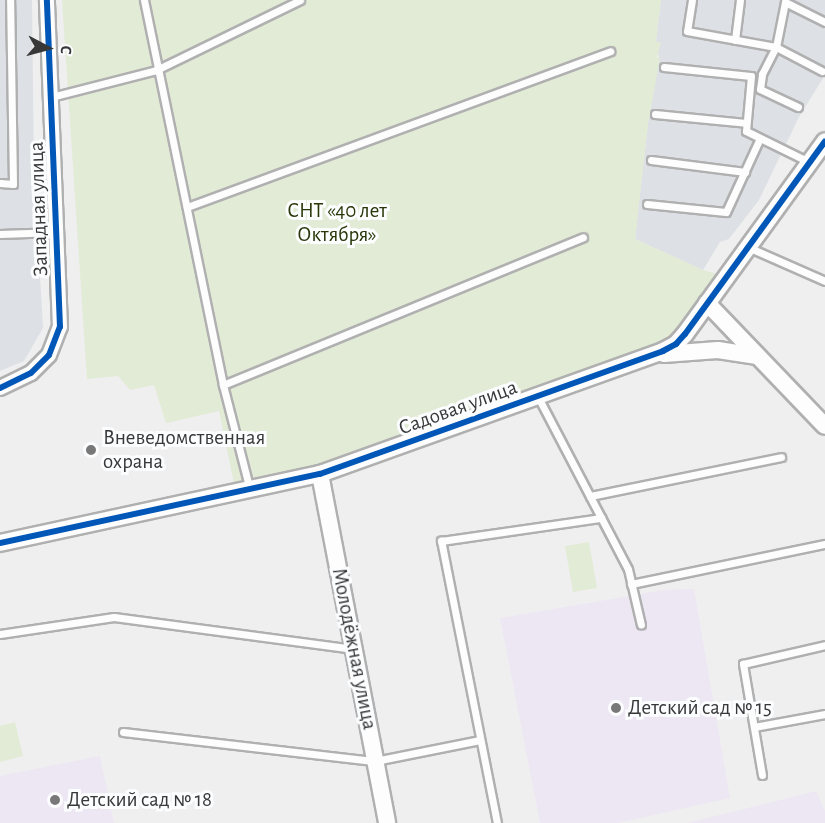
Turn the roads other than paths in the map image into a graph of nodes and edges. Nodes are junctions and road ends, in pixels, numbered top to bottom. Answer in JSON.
{"nodes":[{"id":1,"x":10,"y":0,"type":"edge"},
{"id":2,"x":47,"y":0,"type":"edge"},
{"id":3,"x":144,"y":0,"type":"edge"},
{"id":4,"x":300,"y":0,"type":"edge"},
{"id":5,"x":692,"y":0,"type":"edge"},
{"id":6,"x":740,"y":0,"type":"edge"},
{"id":7,"x":825,"y":22,"type":"edge"},
{"id":8,"x":735,"y":40,"type":"junction"},
{"id":9,"x":776,"y":47,"type":"junction"},
{"id":10,"x":610,"y":51,"type":"dead end"},
{"id":11,"x":664,"y":67,"type":"dead end"},
{"id":12,"x":156,"y":70,"type":"junction"},
{"id":13,"x":822,"y":71,"type":"dead end"},
{"id":14,"x":51,"y":97,"type":"junction"},
{"id":15,"x":798,"y":107,"type":"dead end"},
{"id":16,"x":655,"y":114,"type":"dead end"},
{"id":17,"x":746,"y":123,"type":"junction"},
{"id":18,"x":760,"y":138,"type":"junction"},
{"id":19,"x":825,"y":141,"type":"edge"},
{"id":20,"x":816,"y":159,"type":"edge"},
{"id":21,"x":651,"y":160,"type":"dead end"},
{"id":22,"x":745,"y":171,"type":"junction"},
{"id":23,"x":0,"y":183,"type":"edge"},
{"id":24,"x":647,"y":204,"type":"dead end"},
{"id":25,"x":187,"y":207,"type":"junction"},
{"id":26,"x":57,"y":232,"type":"junction"},
{"id":27,"x":0,"y":234,"type":"edge"},
{"id":28,"x":584,"y":237,"type":"dead end"},
{"id":29,"x":747,"y":247,"type":"junction"},
{"id":30,"x":825,"y":281,"type":"edge"},
{"id":31,"x":707,"y":303,"type":"junction"},
{"id":32,"x":653,"y":355,"type":"junction"},
{"id":33,"x":756,"y":356,"type":"junction"},
{"id":34,"x":223,"y":385,"type":"junction"},
{"id":35,"x":0,"y":388,"type":"edge"},
{"id":36,"x":538,"y":397,"type":"junction"},
{"id":37,"x":825,"y":426,"type":"edge"},
{"id":38,"x":781,"y":456,"type":"dead end"},
{"id":39,"x":320,"y":474,"type":"junction"},
{"id":40,"x":250,"y":490,"type":"junction"},
{"id":41,"x":590,"y":496,"type":"junction"},
{"id":42,"x":601,"y":518,"type":"junction"},
{"id":43,"x":0,"y":543,"type":"edge"},
{"id":44,"x":825,"y":544,"type":"edge"},
{"id":45,"x":631,"y":584,"type":"junction"},
{"id":46,"x":641,"y":625,"type":"dead end"},
{"id":47,"x":0,"y":634,"type":"edge"},
{"id":48,"x":825,"y":645,"type":"edge"},
{"id":49,"x":354,"y":649,"type":"junction"},
{"id":50,"x":825,"y":714,"type":"edge"},
{"id":51,"x":754,"y":727,"type":"junction"},
{"id":52,"x":123,"y":732,"type":"dead end"},
{"id":53,"x":480,"y":740,"type":"junction"},
{"id":54,"x":375,"y":761,"type":"junction"},
{"id":55,"x":762,"y":775,"type":"dead end"},
{"id":56,"x":387,"y":823,"type":"edge"},
{"id":57,"x":497,"y":823,"type":"edge"}],
"edges":[{"from":1,"to":23,"type":"lane"},
{"from":2,"to":14,"type":"street","name":"Западная улица"},
{"from":3,"to":12,"type":"lane"},
{"from":4,"to":12,"type":"lane"},
{"from":5,"to":8,"type":"lane"},
{"from":6,"to":8,"type":"lane"},
{"from":7,"to":9,"type":"lane"},
{"from":8,"to":9,"type":"lane"},
{"from":9,"to":13,"type":"lane"},
{"from":9,"to":15,"type":"lane"},
{"from":10,"to":25,"type":"lane"},
{"from":11,"to":17,"type":"lane"},
{"from":12,"to":14,"type":"lane"},
{"from":12,"to":25,"type":"lane"},
{"from":14,"to":26,"type":"street","name":"Западная улица"},
{"from":16,"to":17,"type":"lane"},
{"from":17,"to":18,"type":"lane"},
{"from":18,"to":20,"type":"lane"},
{"from":18,"to":22,"type":"lane"},
{"from":19,"to":20,"type":"street","name":"Садовая улица"},
{"from":20,"to":29,"type":"street","name":"Садовая улица"},
{"from":21,"to":22,"type":"lane"},
{"from":22,"to":24,"type":"lane"},
{"from":25,"to":34,"type":"lane"},
{"from":26,"to":27,"type":"lane"},
{"from":26,"to":35,"type":"street","name":"Западная улица"},
{"from":28,"to":34,"type":"lane"},
{"from":29,"to":30,"type":"lane"},
{"from":29,"to":31,"type":"street","name":"Садовая улица"},
{"from":31,"to":32,"type":"street","name":"Садовая улица"},
{"from":31,"to":33,"type":"street"},
{"from":32,"to":33,"type":"street"},
{"from":32,"to":36,"type":"street","name":"Садовая улица"},
{"from":33,"to":37,"type":"street"},
{"from":34,"to":40,"type":"lane"},
{"from":36,"to":39,"type":"street","name":"Садовая улица"},
{"from":36,"to":41,"type":"lane"},
{"from":38,"to":41,"type":"lane"},
{"from":39,"to":40,"type":"street","name":"Садовая улица"},
{"from":39,"to":49,"type":"street","name":"Молодёжная улица"},
{"from":40,"to":43,"type":"street","name":"Садовая улица"},
{"from":41,"to":42,"type":"lane"},
{"from":42,"to":45,"type":"lane"},
{"from":42,"to":53,"type":"lane"},
{"from":44,"to":45,"type":"lane"},
{"from":45,"to":46,"type":"lane"},
{"from":47,"to":49,"type":"lane"},
{"from":48,"to":51,"type":"lane"},
{"from":49,"to":54,"type":"street","name":"Молодёжная улица"},
{"from":50,"to":51,"type":"lane"},
{"from":51,"to":55,"type":"lane"},
{"from":52,"to":54,"type":"lane"},
{"from":53,"to":54,"type":"lane"},
{"from":53,"to":57,"type":"lane"},
{"from":54,"to":56,"type":"street","name":"Молодёжная улица"}]}
